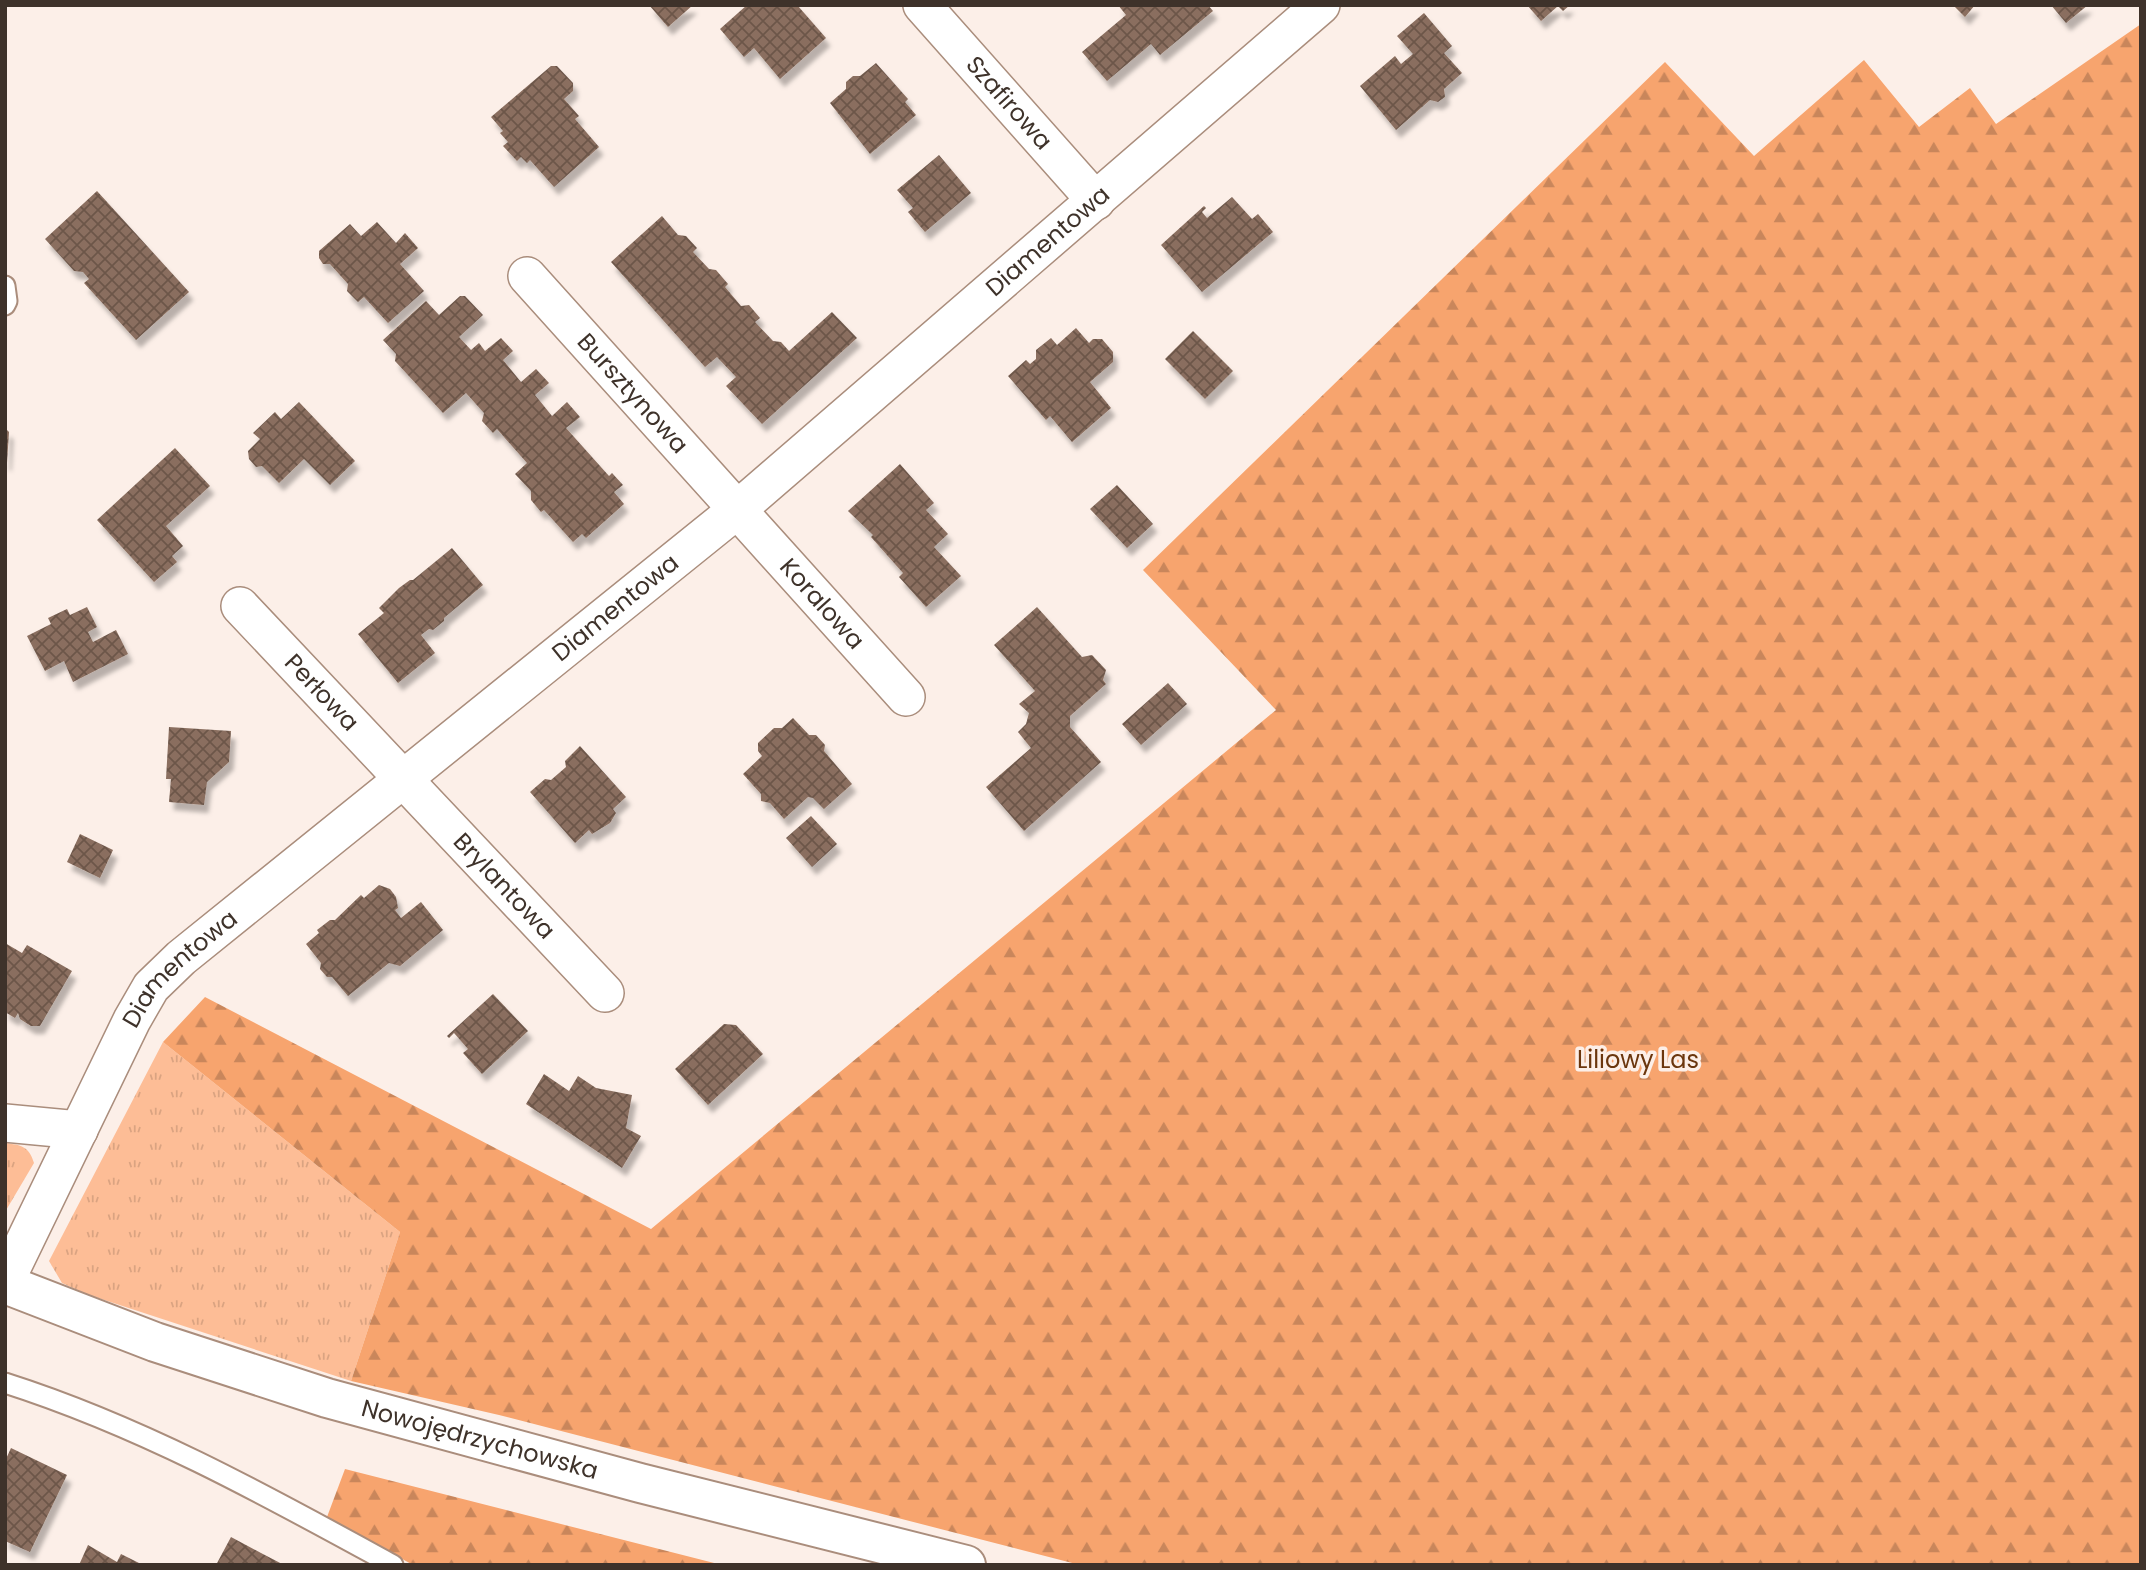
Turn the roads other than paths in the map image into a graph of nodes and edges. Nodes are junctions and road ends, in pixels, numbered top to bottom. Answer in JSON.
{"nodes":[{"id":1,"x":922,"y":5,"type":"edge"},
{"id":2,"x":1321,"y":5,"type":"edge"},
{"id":3,"x":1097,"y":201,"type":"junction"},
{"id":4,"x":527,"y":276,"type":"dead end"},
{"id":5,"x":5,"y":286,"type":"edge"},
{"id":6,"x":5,"y":305,"type":"edge"},
{"id":7,"x":738,"y":509,"type":"junction"},
{"id":8,"x":240,"y":606,"type":"dead end"},
{"id":9,"x":906,"y":698,"type":"dead end"},
{"id":10,"x":403,"y":779,"type":"junction"},
{"id":11,"x":605,"y":993,"type":"dead end"},
{"id":12,"x":5,"y":1123,"type":"edge"},
{"id":13,"x":79,"y":1130,"type":"junction"},
{"id":14,"x":5,"y":1283,"type":"edge"},
{"id":15,"x":5,"y":1383,"type":"edge"},
{"id":16,"x":393,"y":1565,"type":"edge"},
{"id":17,"x":966,"y":1565,"type":"edge"}],
"edges":[{"from":1,"to":3,"type":"street","name":"Szafirowa"},
{"from":2,"to":3,"type":"street","name":"Diamentowa"},
{"from":3,"to":7,"type":"street","name":"Diamentowa"},
{"from":4,"to":7,"type":"street","name":"Bursztynowa"},
{"from":5,"to":6,"type":"lane"},
{"from":7,"to":9,"type":"street","name":"Koralowa"},
{"from":7,"to":10,"type":"street","name":"Diamentowa"},
{"from":8,"to":10,"type":"street","name":"Perłowa"},
{"from":10,"to":11,"type":"street","name":"Brylantowa"},
{"from":10,"to":13,"type":"street","name":"Diamentowa"},
{"from":12,"to":13,"type":"street"},
{"from":13,"to":14,"type":"street","name":"Diamentowa"},
{"from":14,"to":17,"type":"street","name":"Nowojędrzychowska"},
{"from":15,"to":16,"type":"lane"}]}
